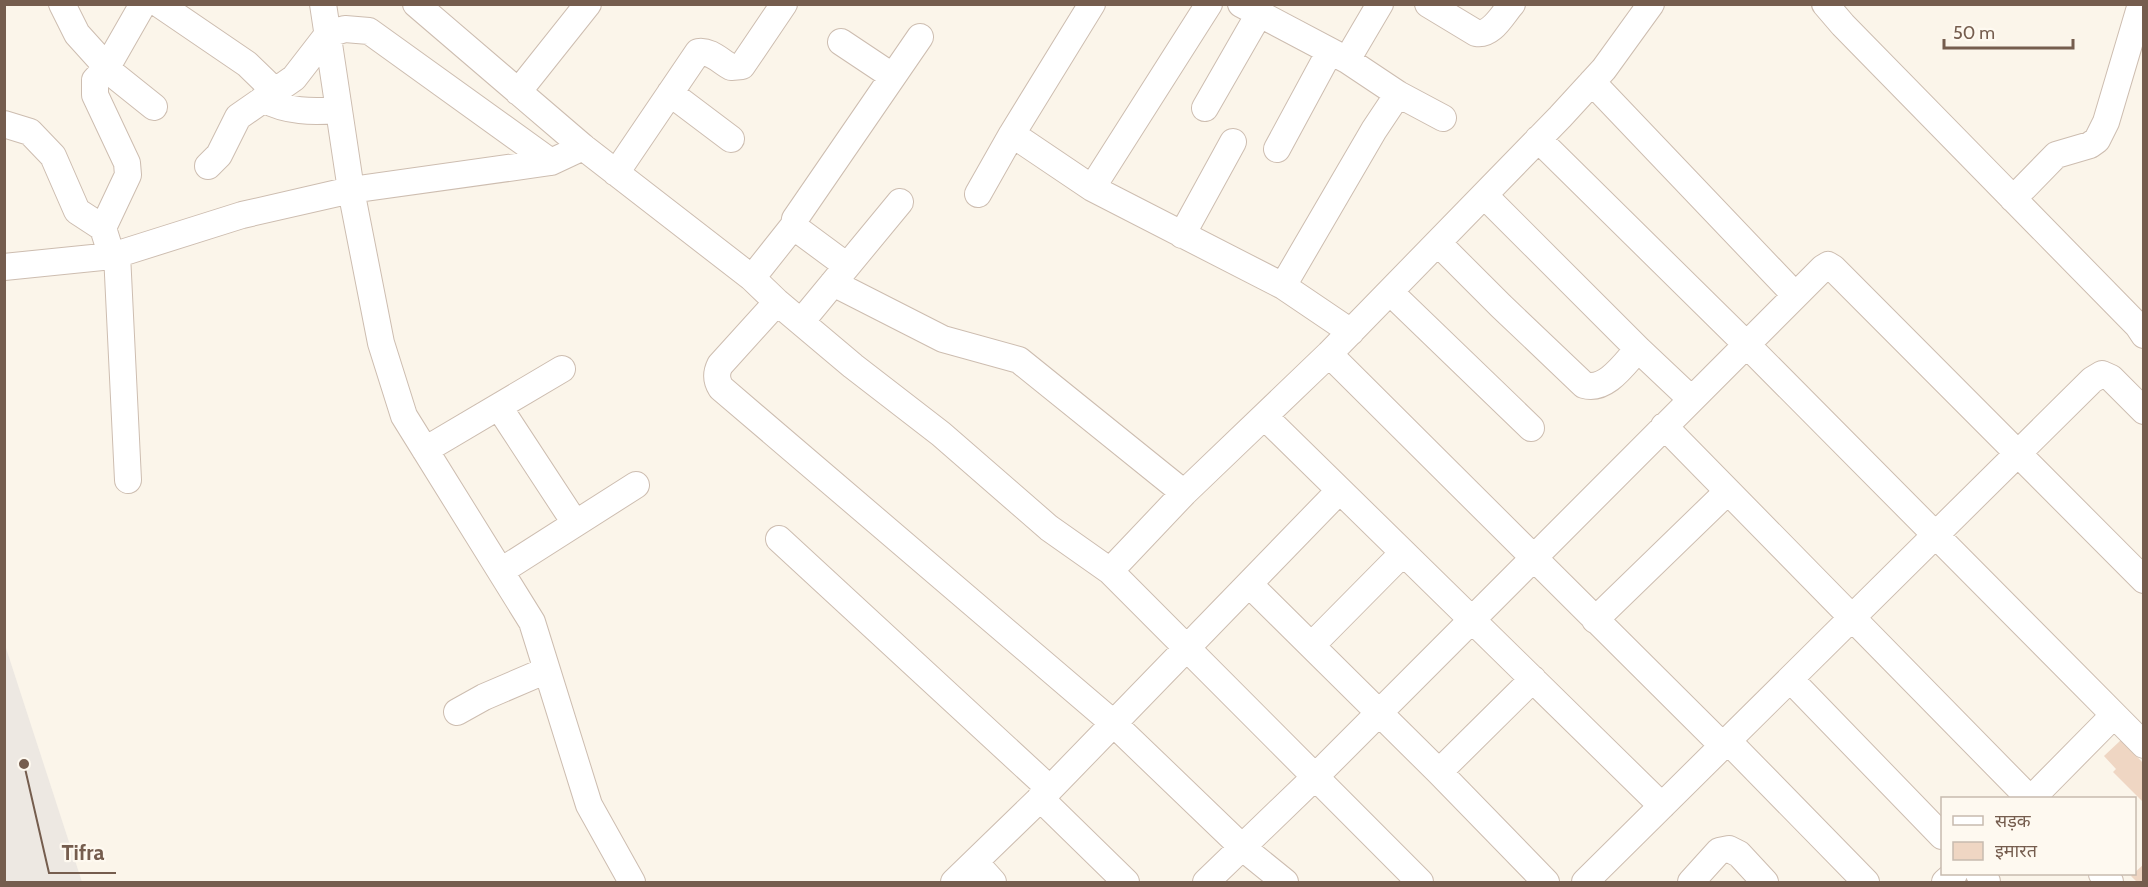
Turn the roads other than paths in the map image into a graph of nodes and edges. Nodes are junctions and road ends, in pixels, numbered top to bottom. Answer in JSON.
{"nodes":[{"id":1,"x":62,"y":4,"type":"edge"},
{"id":2,"x":143,"y":4,"type":"edge"},
{"id":3,"x":159,"y":4,"type":"edge"},
{"id":4,"x":323,"y":4,"type":"edge"},
{"id":5,"x":416,"y":4,"type":"edge"},
{"id":6,"x":588,"y":4,"type":"edge"},
{"id":7,"x":784,"y":4,"type":"edge"},
{"id":8,"x":1092,"y":4,"type":"edge"},
{"id":9,"x":1209,"y":4,"type":"edge"},
{"id":10,"x":1380,"y":4,"type":"edge"},
{"id":11,"x":1428,"y":4,"type":"edge"},
{"id":12,"x":1512,"y":4,"type":"edge"},
{"id":13,"x":1825,"y":4,"type":"edge"},
{"id":14,"x":2140,"y":4,"type":"edge"},
{"id":15,"x":1641,"y":8,"type":"edge"},
{"id":16,"x":1250,"y":9,"type":"edge"},
{"id":17,"x":327,"y":34,"type":"junction"},
{"id":18,"x":920,"y":37,"type":"dead end"},
{"id":19,"x":2137,"y":40,"type":"edge"},
{"id":20,"x":841,"y":42,"type":"dead end"},
{"id":21,"x":1338,"y":55,"type":"junction"},
{"id":22,"x":107,"y":67,"type":"junction"},
{"id":23,"x":892,"y":76,"type":"junction"},
{"id":24,"x":1592,"y":82,"type":"junction"},
{"id":25,"x":518,"y":92,"type":"junction"},
{"id":26,"x":670,"y":93,"type":"junction"},
{"id":27,"x":1398,"y":94,"type":"junction"},
{"id":28,"x":269,"y":96,"type":"junction"},
{"id":29,"x":154,"y":107,"type":"dead end"},
{"id":30,"x":1205,"y":108,"type":"dead end"},
{"id":31,"x":339,"y":110,"type":"junction"},
{"id":32,"x":1443,"y":118,"type":"dead end"},
{"id":33,"x":4,"y":124,"type":"edge"},
{"id":34,"x":1012,"y":134,"type":"junction"},
{"id":35,"x":731,"y":139,"type":"dead end"},
{"id":36,"x":1538,"y":139,"type":"junction"},
{"id":37,"x":1233,"y":142,"type":"dead end"},
{"id":38,"x":583,"y":147,"type":"junction"},
{"id":39,"x":1277,"y":149,"type":"dead end"},
{"id":40,"x":551,"y":162,"type":"junction"},
{"id":41,"x":208,"y":166,"type":"dead end"},
{"id":42,"x":616,"y":173,"type":"junction"},
{"id":43,"x":1092,"y":188,"type":"junction"},
{"id":44,"x":351,"y":189,"type":"junction"},
{"id":45,"x":978,"y":194,"type":"dead end"},
{"id":46,"x":1484,"y":195,"type":"junction"},
{"id":47,"x":2013,"y":198,"type":"junction"},
{"id":48,"x":900,"y":202,"type":"dead end"},
{"id":49,"x":794,"y":225,"type":"junction"},
{"id":50,"x":103,"y":228,"type":"junction"},
{"id":51,"x":1182,"y":235,"type":"junction"},
{"id":52,"x":1438,"y":243,"type":"junction"},
{"id":53,"x":110,"y":256,"type":"junction"},
{"id":54,"x":4,"y":267,"type":"edge"},
{"id":55,"x":840,"y":274,"type":"junction"},
{"id":56,"x":752,"y":278,"type":"junction"},
{"id":57,"x":1283,"y":286,"type":"junction"},
{"id":58,"x":1390,"y":292,"type":"junction"},
{"id":59,"x":1795,"y":295,"type":"junction"},
{"id":60,"x":777,"y":302,"type":"junction"},
{"id":61,"x":801,"y":322,"type":"junction"},
{"id":62,"x":1351,"y":332,"type":"junction"},
{"id":63,"x":2144,"y":335,"type":"edge"},
{"id":64,"x":1746,"y":344,"type":"junction"},
{"id":65,"x":1638,"y":349,"type":"junction"},
{"id":66,"x":1329,"y":354,"type":"junction"},
{"id":67,"x":562,"y":369,"type":"dead end"},
{"id":68,"x":1691,"y":399,"type":"junction"},
{"id":69,"x":499,"y":407,"type":"junction"},
{"id":70,"x":2144,"y":411,"type":"edge"},
{"id":71,"x":1265,"y":417,"type":"junction"},
{"id":72,"x":1664,"y":426,"type":"junction"},
{"id":73,"x":1531,"y":428,"type":"dead end"},
{"id":74,"x":425,"y":450,"type":"junction"},
{"id":75,"x":2018,"y":452,"type":"junction"},
{"id":76,"x":128,"y":480,"type":"dead end"},
{"id":77,"x":636,"y":485,"type":"dead end"},
{"id":78,"x":1340,"y":491,"type":"junction"},
{"id":79,"x":1727,"y":492,"type":"junction"},
{"id":80,"x":1184,"y":493,"type":"junction"},
{"id":81,"x":575,"y":523,"type":"junction"},
{"id":82,"x":1934,"y":535,"type":"junction"},
{"id":83,"x":778,"y":539,"type":"dead end"},
{"id":84,"x":1403,"y":553,"type":"junction"},
{"id":85,"x":1533,"y":558,"type":"junction"},
{"id":86,"x":501,"y":571,"type":"junction"},
{"id":87,"x":1110,"y":572,"type":"junction"},
{"id":88,"x":2144,"y":580,"type":"edge"},
{"id":89,"x":1250,"y":585,"type":"junction"},
{"id":90,"x":1851,"y":617,"type":"junction"},
{"id":91,"x":1471,"y":620,"type":"junction"},
{"id":92,"x":1595,"y":620,"type":"junction"},
{"id":93,"x":1312,"y":645,"type":"junction"},
{"id":94,"x":1187,"y":647,"type":"junction"},
{"id":95,"x":547,"y":670,"type":"junction"},
{"id":96,"x":1533,"y":679,"type":"junction"},
{"id":97,"x":1790,"y":679,"type":"junction"},
{"id":98,"x":457,"y":712,"type":"dead end"},
{"id":99,"x":1378,"y":714,"type":"junction"},
{"id":100,"x":2114,"y":715,"type":"junction"},
{"id":101,"x":1113,"y":723,"type":"junction"},
{"id":102,"x":1725,"y":743,"type":"junction"},
{"id":103,"x":2144,"y":745,"type":"edge"},
{"id":104,"x":1439,"y":772,"type":"junction"},
{"id":105,"x":1315,"y":777,"type":"junction"},
{"id":106,"x":1045,"y":794,"type":"junction"},
{"id":107,"x":2029,"y":797,"type":"edge"},
{"id":108,"x":2031,"y":797,"type":"edge"},
{"id":109,"x":1662,"y":806,"type":"junction"},
{"id":110,"x":1941,"y":835,"type":"edge"},
{"id":111,"x":1243,"y":848,"type":"junction"},
{"id":112,"x":975,"y":862,"type":"junction"},
{"id":113,"x":632,"y":882,"type":"edge"},
{"id":114,"x":954,"y":882,"type":"edge"},
{"id":115,"x":993,"y":882,"type":"edge"},
{"id":116,"x":1126,"y":882,"type":"edge"},
{"id":117,"x":1206,"y":882,"type":"edge"},
{"id":118,"x":1285,"y":882,"type":"edge"},
{"id":119,"x":1419,"y":882,"type":"edge"},
{"id":120,"x":1546,"y":882,"type":"edge"},
{"id":121,"x":1586,"y":882,"type":"edge"},
{"id":122,"x":1691,"y":882,"type":"edge"},
{"id":123,"x":1765,"y":882,"type":"edge"},
{"id":124,"x":1866,"y":882,"type":"edge"}],
"edges":[{"from":1,"to":22,"type":"street"},
{"from":2,"to":22,"type":"street"},
{"from":3,"to":28,"type":"street"},
{"from":4,"to":17,"type":"street"},
{"from":5,"to":25,"type":"street"},
{"from":6,"to":25,"type":"street"},
{"from":7,"to":26,"type":"street"},
{"from":8,"to":34,"type":"street"},
{"from":9,"to":43,"type":"street"},
{"from":10,"to":21,"type":"street"},
{"from":11,"to":12,"type":"street"},
{"from":13,"to":47,"type":"street"},
{"from":14,"to":19,"type":"street"},
{"from":15,"to":24,"type":"street"},
{"from":16,"to":21,"type":"street"},
{"from":16,"to":30,"type":"street"},
{"from":17,"to":28,"type":"street"},
{"from":17,"to":31,"type":"street"},
{"from":17,"to":40,"type":"street"},
{"from":18,"to":23,"type":"street"},
{"from":19,"to":47,"type":"street"},
{"from":20,"to":23,"type":"street"},
{"from":21,"to":27,"type":"street"},
{"from":21,"to":39,"type":"street"},
{"from":22,"to":29,"type":"street"},
{"from":22,"to":50,"type":"street"},
{"from":23,"to":49,"type":"street"},
{"from":24,"to":36,"type":"street"},
{"from":24,"to":59,"type":"street"},
{"from":25,"to":38,"type":"street"},
{"from":26,"to":35,"type":"street"},
{"from":26,"to":42,"type":"street"},
{"from":27,"to":32,"type":"street"},
{"from":27,"to":57,"type":"street"},
{"from":28,"to":31,"type":"street"},
{"from":28,"to":41,"type":"street"},
{"from":31,"to":44,"type":"street"},
{"from":33,"to":50,"type":"street"},
{"from":34,"to":43,"type":"street"},
{"from":34,"to":45,"type":"street"},
{"from":36,"to":46,"type":"street"},
{"from":36,"to":64,"type":"street"},
{"from":37,"to":51,"type":"street"},
{"from":38,"to":40,"type":"street"},
{"from":38,"to":42,"type":"street"},
{"from":40,"to":44,"type":"street"},
{"from":42,"to":56,"type":"street"},
{"from":43,"to":51,"type":"street"},
{"from":44,"to":53,"type":"street"},
{"from":44,"to":74,"type":"street"},
{"from":46,"to":52,"type":"street"},
{"from":46,"to":65,"type":"street"},
{"from":47,"to":63,"type":"street"},
{"from":48,"to":55,"type":"street"},
{"from":49,"to":55,"type":"street"},
{"from":49,"to":56,"type":"street"},
{"from":50,"to":53,"type":"street"},
{"from":51,"to":57,"type":"street"},
{"from":52,"to":58,"type":"street"},
{"from":52,"to":65,"type":"street"},
{"from":53,"to":54,"type":"street"},
{"from":53,"to":76,"type":"street"},
{"from":55,"to":61,"type":"street"},
{"from":55,"to":80,"type":"street"},
{"from":56,"to":60,"type":"street"},
{"from":57,"to":62,"type":"street"},
{"from":58,"to":62,"type":"street"},
{"from":58,"to":73,"type":"street"},
{"from":59,"to":64,"type":"street"},
{"from":59,"to":75,"type":"street"},
{"from":60,"to":61,"type":"street"},
{"from":60,"to":101,"type":"street"},
{"from":61,"to":87,"type":"street"},
{"from":62,"to":66,"type":"street"},
{"from":64,"to":68,"type":"street"},
{"from":64,"to":82,"type":"street"},
{"from":65,"to":68,"type":"street"},
{"from":66,"to":71,"type":"street"},
{"from":66,"to":85,"type":"street"},
{"from":67,"to":69,"type":"street"},
{"from":68,"to":72,"type":"street"},
{"from":69,"to":74,"type":"street"},
{"from":69,"to":81,"type":"street"},
{"from":70,"to":75,"type":"street"},
{"from":71,"to":78,"type":"street"},
{"from":71,"to":80,"type":"street"},
{"from":72,"to":79,"type":"street"},
{"from":72,"to":85,"type":"street"},
{"from":74,"to":86,"type":"street"},
{"from":75,"to":82,"type":"street"},
{"from":75,"to":88,"type":"street"},
{"from":77,"to":81,"type":"street"},
{"from":78,"to":84,"type":"street"},
{"from":78,"to":89,"type":"street"},
{"from":79,"to":90,"type":"street"},
{"from":79,"to":92,"type":"street"},
{"from":80,"to":87,"type":"street"},
{"from":81,"to":86,"type":"street"},
{"from":82,"to":90,"type":"street"},
{"from":82,"to":100,"type":"street"},
{"from":83,"to":106,"type":"street"},
{"from":84,"to":91,"type":"street"},
{"from":84,"to":93,"type":"street"},
{"from":85,"to":91,"type":"street"},
{"from":85,"to":92,"type":"street"},
{"from":86,"to":95,"type":"street"},
{"from":87,"to":94,"type":"street"},
{"from":89,"to":93,"type":"street"},
{"from":89,"to":94,"type":"street"},
{"from":90,"to":97,"type":"street"},
{"from":90,"to":107,"type":"street"},
{"from":91,"to":96,"type":"street"},
{"from":91,"to":99,"type":"street"},
{"from":92,"to":102,"type":"street"},
{"from":93,"to":99,"type":"street"},
{"from":94,"to":101,"type":"street"},
{"from":94,"to":105,"type":"street"},
{"from":95,"to":98,"type":"street"},
{"from":95,"to":113,"type":"street"},
{"from":96,"to":104,"type":"street"},
{"from":96,"to":109,"type":"street"},
{"from":97,"to":102,"type":"street"},
{"from":97,"to":110,"type":"street"},
{"from":99,"to":104,"type":"street"},
{"from":99,"to":105,"type":"street"},
{"from":100,"to":103,"type":"street"},
{"from":100,"to":108,"type":"street"},
{"from":101,"to":106,"type":"street"},
{"from":101,"to":111,"type":"street"},
{"from":102,"to":109,"type":"street"},
{"from":102,"to":124,"type":"street"},
{"from":104,"to":120,"type":"street"},
{"from":105,"to":111,"type":"street"},
{"from":105,"to":119,"type":"street"},
{"from":106,"to":112,"type":"street"},
{"from":106,"to":116,"type":"street"},
{"from":109,"to":121,"type":"street"},
{"from":111,"to":117,"type":"street"},
{"from":111,"to":118,"type":"street"},
{"from":112,"to":114,"type":"street"},
{"from":112,"to":115,"type":"street"},
{"from":122,"to":123,"type":"street"}]}
